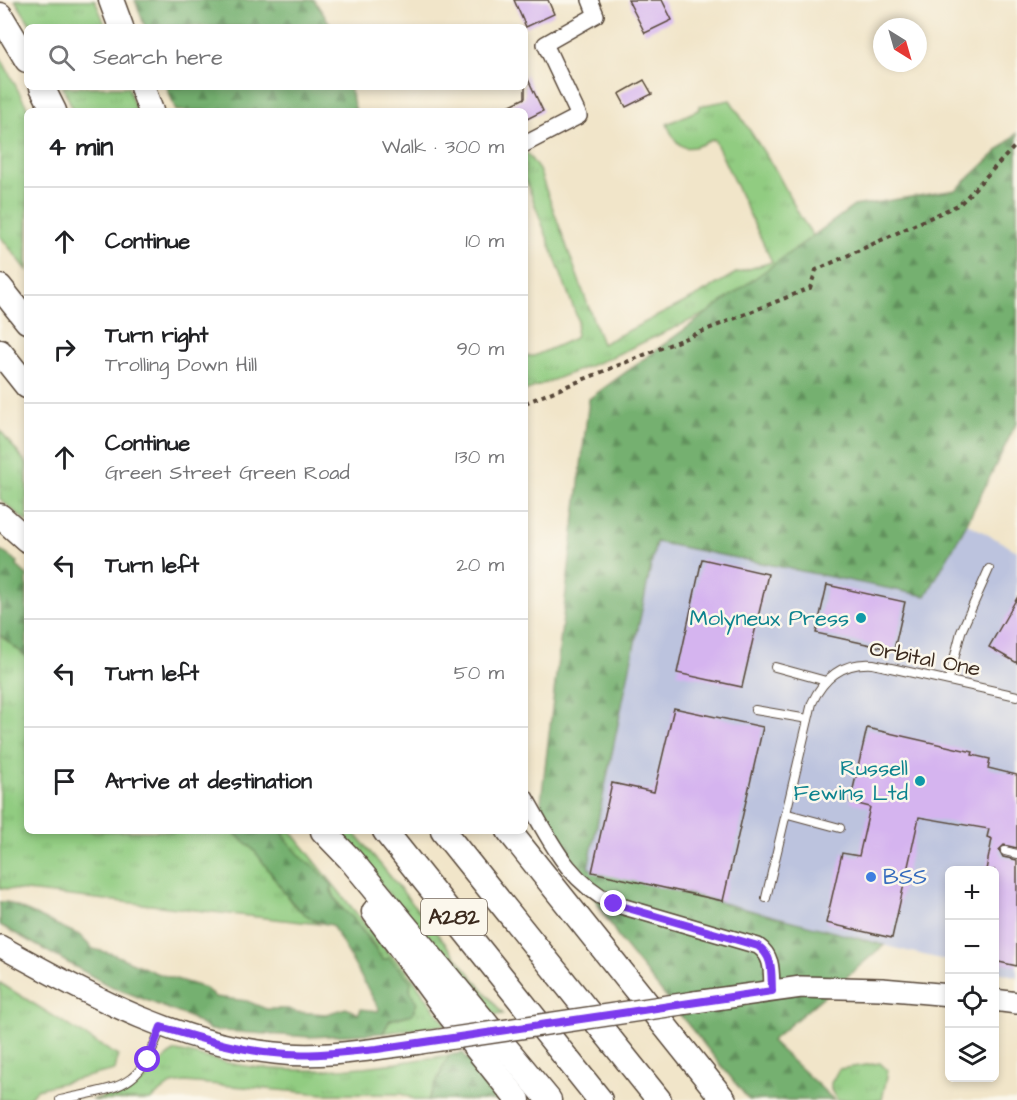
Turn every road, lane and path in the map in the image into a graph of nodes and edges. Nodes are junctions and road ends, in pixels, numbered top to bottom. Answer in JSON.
{"nodes":[{"id":1,"x":111,"y":0,"type":"edge"},
{"id":2,"x":590,"y":0,"type":"edge"},
{"id":3,"x":0,"y":15,"type":"edge"},
{"id":4,"x":120,"y":24,"type":"edge"},
{"id":5,"x":24,"y":55,"type":"edge"},
{"id":6,"x":44,"y":90,"type":"edge"},
{"id":7,"x":143,"y":90,"type":"edge"},
{"id":8,"x":52,"y":108,"type":"edge"},
{"id":9,"x":150,"y":108,"type":"edge"},
{"id":10,"x":528,"y":142,"type":"edge"},
{"id":11,"x":1017,"y":144,"type":"edge"},
{"id":12,"x":0,"y":287,"type":"edge"},
{"id":13,"x":24,"y":317,"type":"edge"},
{"id":14,"x":0,"y":352,"type":"edge"},
{"id":15,"x":24,"y":382,"type":"edge"},
{"id":16,"x":528,"y":402,"type":"edge"},
{"id":17,"x":0,"y":516,"type":"edge"},
{"id":18,"x":24,"y":537,"type":"edge"},
{"id":19,"x":989,"y":569,"type":"dead end"},
{"id":20,"x":775,"y":667,"type":"dead end"},
{"id":21,"x":949,"y":679,"type":"junction"},
{"id":22,"x":826,"y":681,"type":"junction"},
{"id":23,"x":1017,"y":696,"type":"edge"},
{"id":24,"x":755,"y":710,"type":"dead end"},
{"id":25,"x":808,"y":719,"type":"junction"},
{"id":26,"x":528,"y":802,"type":"edge"},
{"id":27,"x":788,"y":814,"type":"junction"},
{"id":28,"x":840,"y":828,"type":"dead end"},
{"id":29,"x":312,"y":834,"type":"edge"},
{"id":30,"x":325,"y":834,"type":"edge"},
{"id":31,"x":387,"y":834,"type":"edge"},
{"id":32,"x":445,"y":834,"type":"edge"},
{"id":33,"x":511,"y":834,"type":"edge"},
{"id":34,"x":1005,"y":851,"type":"dead end"},
{"id":35,"x":1017,"y":854,"type":"edge"},
{"id":36,"x":766,"y":898,"type":"dead end"},
{"id":37,"x":0,"y":946,"type":"edge"},
{"id":38,"x":772,"y":991,"type":"junction"},
{"id":39,"x":945,"y":994,"type":"edge"},
{"id":40,"x":999,"y":1001,"type":"edge"},
{"id":41,"x":1017,"y":1003,"type":"edge"},
{"id":42,"x":161,"y":1027,"type":"junction"},
{"id":43,"x":60,"y":1100,"type":"edge"},
{"id":44,"x":518,"y":1100,"type":"edge"},
{"id":45,"x":549,"y":1100,"type":"edge"},
{"id":46,"x":600,"y":1100,"type":"edge"},
{"id":47,"x":659,"y":1100,"type":"edge"},
{"id":48,"x":724,"y":1100,"type":"edge"}],
"edges":[{"from":1,"to":4,"type":"highway"},
{"from":2,"to":10,"type":"street"},
{"from":3,"to":5,"type":"highway"},
{"from":6,"to":8,"type":"highway"},
{"from":7,"to":9,"type":"highway"},
{"from":11,"to":16,"type":"path"},
{"from":12,"to":13,"type":"highway"},
{"from":14,"to":15,"type":"highway"},
{"from":17,"to":18,"type":"highway"},
{"from":19,"to":21,"type":"lane"},
{"from":20,"to":22,"type":"lane"},
{"from":21,"to":22,"type":"lane","name":"Orbital One"},
{"from":21,"to":23,"type":"lane","name":"Orbital One"},
{"from":22,"to":25,"type":"lane","name":"Orbital One"},
{"from":24,"to":25,"type":"lane"},
{"from":25,"to":27,"type":"lane","name":"Orbital One"},
{"from":26,"to":38,"type":"street"},
{"from":27,"to":28,"type":"lane"},
{"from":27,"to":36,"type":"lane","name":"Orbital One"},
{"from":29,"to":44,"type":"highway"},
{"from":30,"to":45,"type":"highway"},
{"from":31,"to":46,"type":"highway","number":"A282"},
{"from":32,"to":47,"type":"highway","number":"A282"},
{"from":33,"to":48,"type":"highway"},
{"from":34,"to":35,"type":"lane"},
{"from":37,"to":42,"type":"main road"},
{"from":38,"to":39,"type":"main road"},
{"from":38,"to":42,"type":"main road","bridge":true},
{"from":40,"to":41,"type":"main road"},
{"from":42,"to":43,"type":"lane"}]}
